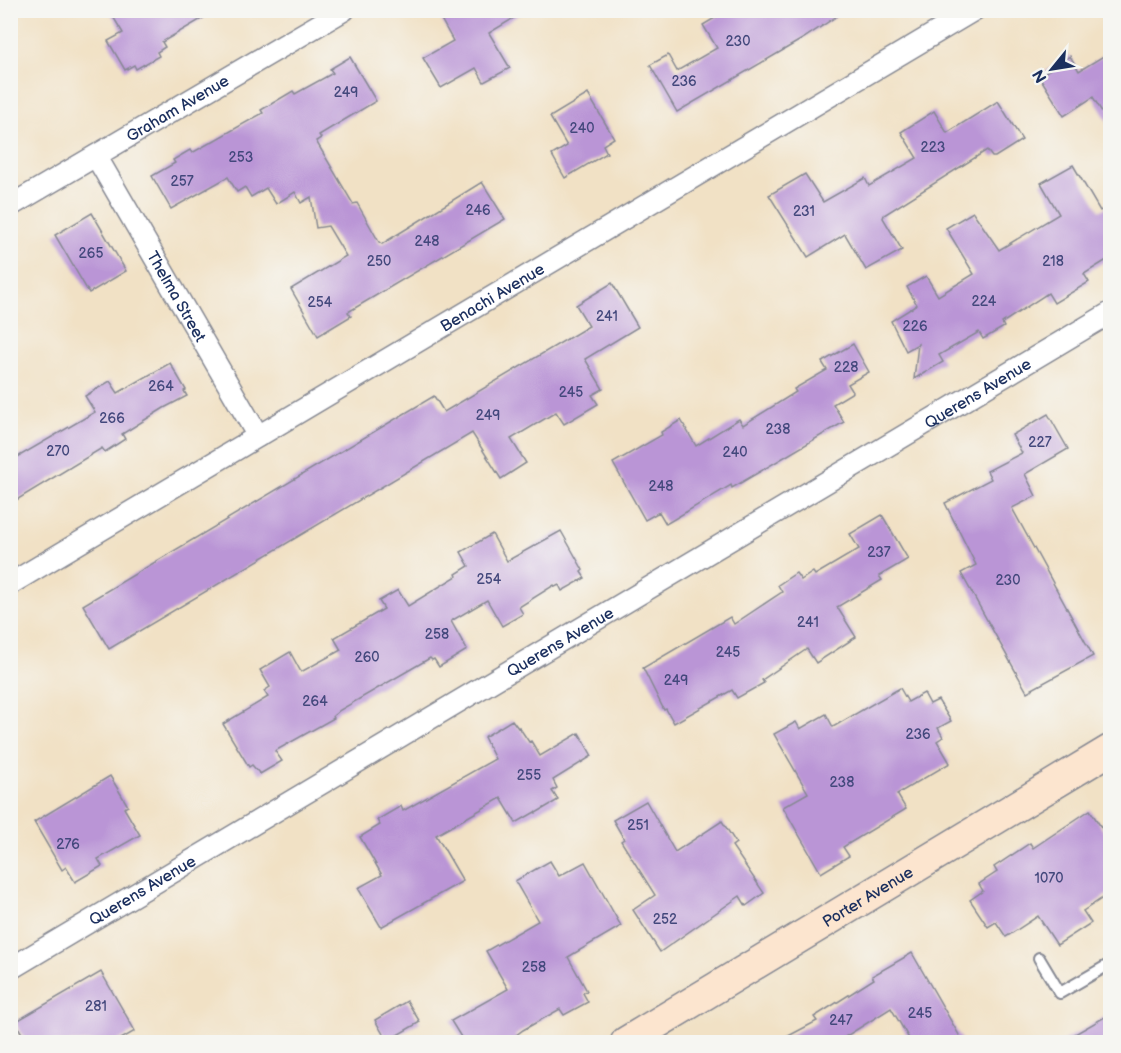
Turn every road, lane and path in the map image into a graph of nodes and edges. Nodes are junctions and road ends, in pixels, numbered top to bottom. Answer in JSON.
{"nodes":[{"id":1,"x":344,"y":10,"type":"edge"},
{"id":2,"x":974,"y":10,"type":"edge"},
{"id":3,"x":96,"y":156,"type":"junction"},
{"id":4,"x":10,"y":206,"type":"edge"},
{"id":5,"x":1110,"y":313,"type":"edge"},
{"id":6,"x":258,"y":436,"type":"junction"},
{"id":7,"x":10,"y":584,"type":"edge"},
{"id":8,"x":1110,"y":750,"type":"edge"},
{"id":9,"x":1039,"y":958,"type":"dead end"},
{"id":10,"x":1110,"y":964,"type":"edge"},
{"id":11,"x":10,"y":969,"type":"edge"},
{"id":12,"x":626,"y":1042,"type":"edge"}],
"edges":[{"from":1,"to":3,"type":"street","name":"Graham Avenue"},
{"from":2,"to":6,"type":"street","name":"Benachi Avenue"},
{"from":3,"to":4,"type":"street","name":"Graham Avenue"},
{"from":3,"to":6,"type":"street","name":"Thelma Street"},
{"from":5,"to":11,"type":"street","name":"Querens Avenue"},
{"from":6,"to":7,"type":"street","name":"Benachi Avenue"},
{"from":8,"to":12,"type":"main road","name":"Porter Avenue"},
{"from":9,"to":10,"type":"lane"}]}
